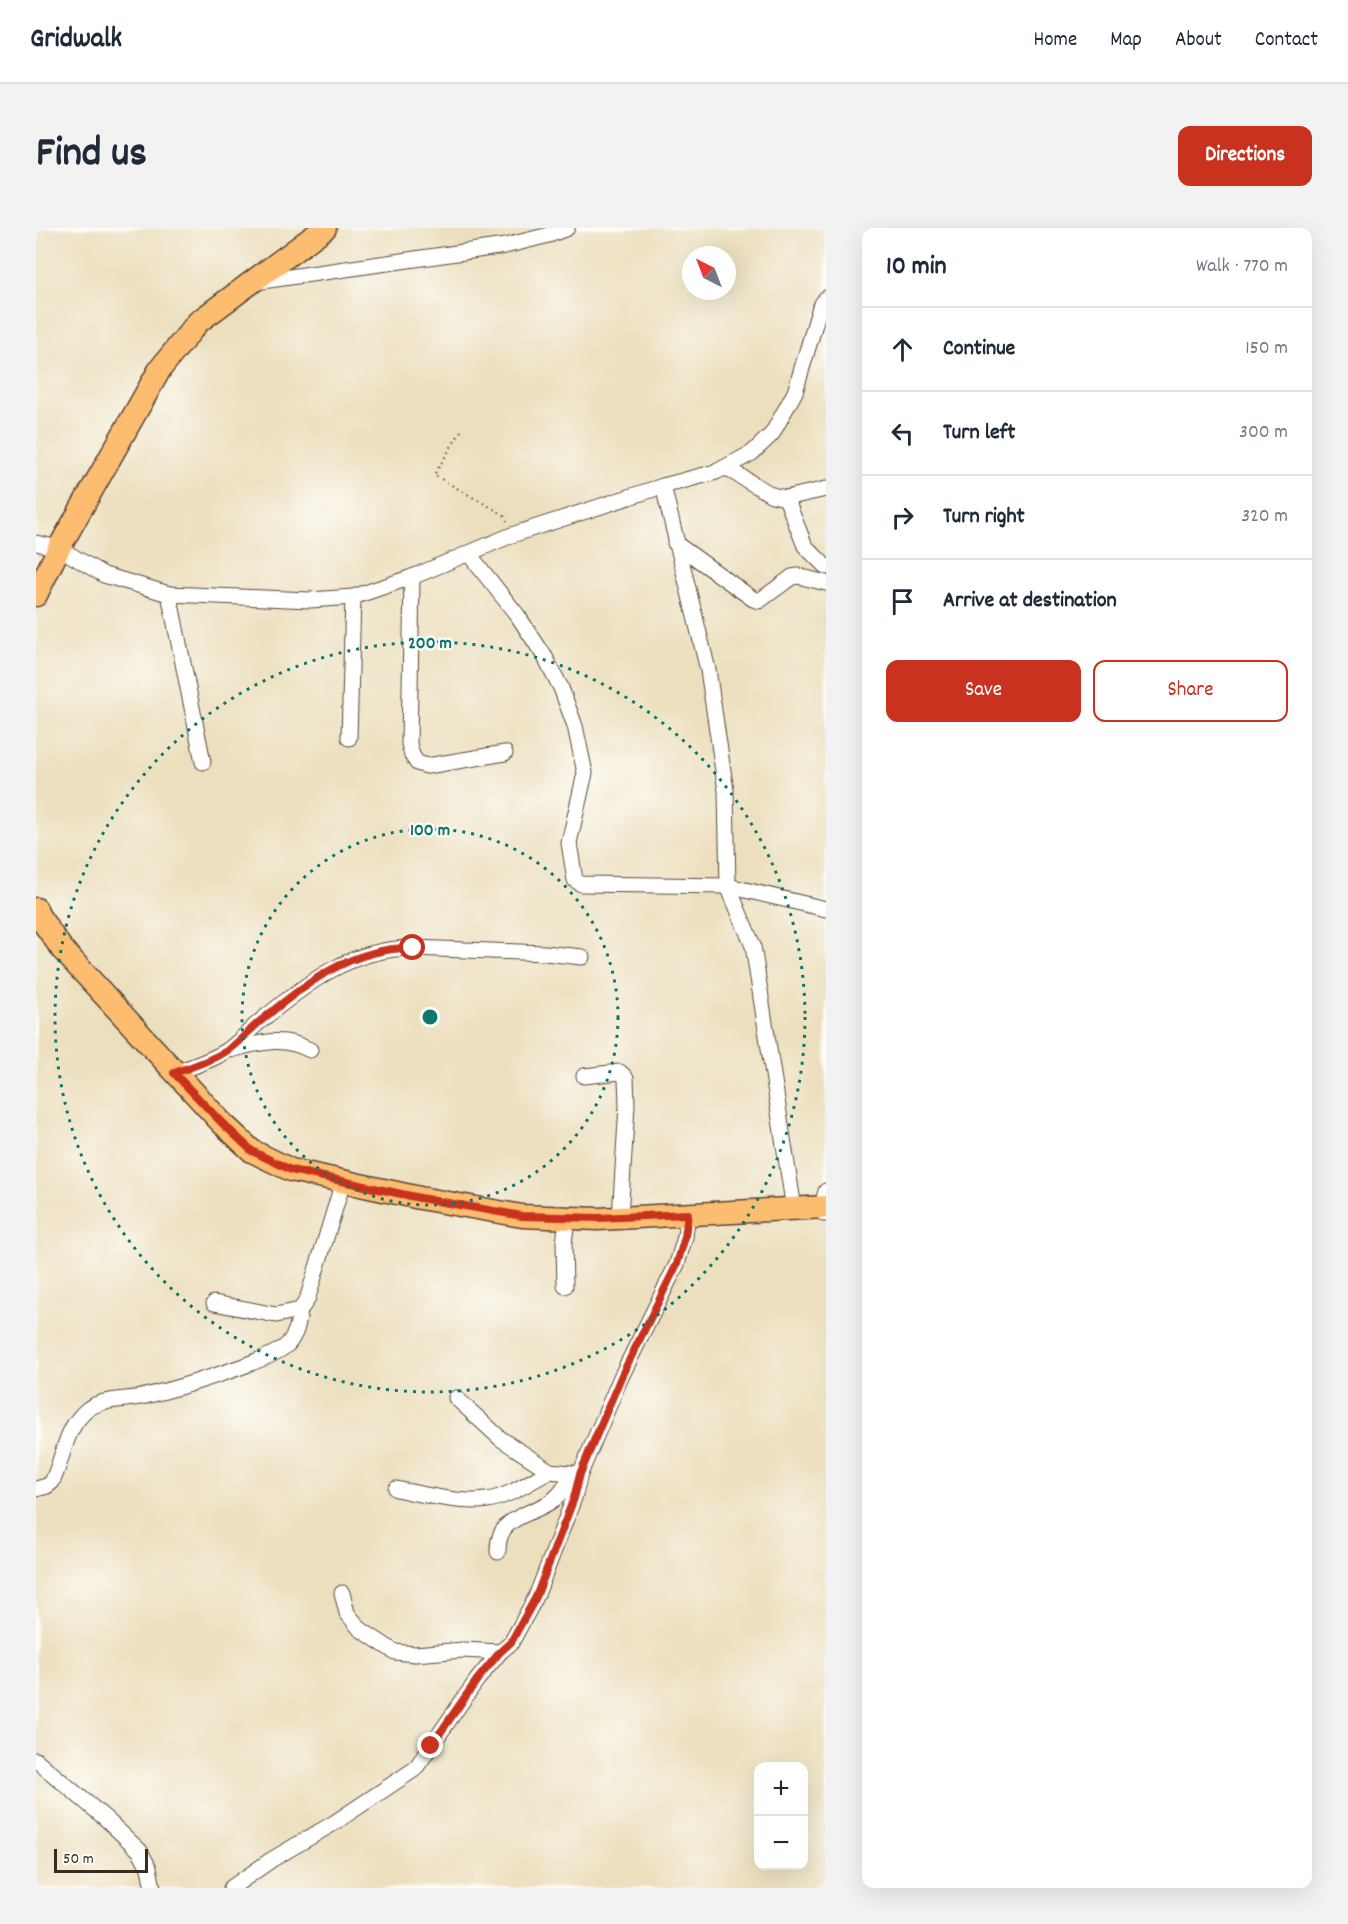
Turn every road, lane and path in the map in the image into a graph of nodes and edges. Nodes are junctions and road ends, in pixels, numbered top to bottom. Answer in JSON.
{"nodes":[{"id":1,"x":325,"y":228,"type":"edge"},
{"id":2,"x":567,"y":228,"type":"edge"},
{"id":3,"x":249,"y":283,"type":"junction"},
{"id":4,"x":826,"y":298,"type":"edge"},
{"id":5,"x":461,"y":432,"type":"dead end"},
{"id":6,"x":726,"y":468,"type":"junction"},
{"id":7,"x":663,"y":486,"type":"junction"},
{"id":8,"x":826,"y":489,"type":"edge"},
{"id":9,"x":786,"y":498,"type":"junction"},
{"id":10,"x":512,"y":535,"type":"junction"},
{"id":11,"x":36,"y":543,"type":"edge"},
{"id":12,"x":675,"y":543,"type":"junction"},
{"id":13,"x":59,"y":548,"type":"junction"},
{"id":14,"x":469,"y":554,"type":"junction"},
{"id":15,"x":826,"y":567,"type":"edge"},
{"id":16,"x":412,"y":577,"type":"junction"},
{"id":17,"x":826,"y":583,"type":"edge"},
{"id":18,"x":169,"y":594,"type":"junction"},
{"id":19,"x":36,"y":595,"type":"edge"},
{"id":20,"x":353,"y":597,"type":"junction"},
{"id":21,"x":349,"y":738,"type":"dead end"},
{"id":22,"x":506,"y":753,"type":"dead end"},
{"id":23,"x":203,"y":762,"type":"dead end"},
{"id":24,"x":728,"y":886,"type":"junction"},
{"id":25,"x":826,"y":909,"type":"edge"},
{"id":26,"x":37,"y":914,"type":"edge"},
{"id":27,"x":582,"y":957,"type":"dead end"},
{"id":28,"x":227,"y":1050,"type":"junction"},
{"id":29,"x":310,"y":1050,"type":"dead end"},
{"id":30,"x":174,"y":1073,"type":"junction"},
{"id":31,"x":584,"y":1076,"type":"dead end"},
{"id":32,"x":343,"y":1182,"type":"junction"},
{"id":33,"x":825,"y":1205,"type":"edge"},
{"id":34,"x":794,"y":1209,"type":"junction"},
{"id":35,"x":688,"y":1214,"type":"junction"},
{"id":36,"x":620,"y":1217,"type":"junction"},
{"id":37,"x":567,"y":1219,"type":"junction"},
{"id":38,"x":565,"y":1286,"type":"dead end"},
{"id":39,"x":214,"y":1303,"type":"dead end"},
{"id":40,"x":300,"y":1310,"type":"junction"},
{"id":41,"x":456,"y":1398,"type":"dead end"},
{"id":42,"x":550,"y":1471,"type":"junction"},
{"id":43,"x":576,"y":1473,"type":"junction"},
{"id":44,"x":36,"y":1489,"type":"edge"},
{"id":45,"x":396,"y":1489,"type":"dead end"},
{"id":46,"x":498,"y":1551,"type":"dead end"},
{"id":47,"x":342,"y":1593,"type":"dead end"},
{"id":48,"x":500,"y":1652,"type":"junction"},
{"id":49,"x":36,"y":1760,"type":"edge"},
{"id":50,"x":153,"y":1888,"type":"edge"},
{"id":51,"x":231,"y":1888,"type":"edge"}],
"edges":[{"from":1,"to":3,"type":"main road"},
{"from":2,"to":3,"type":"street"},
{"from":3,"to":13,"type":"main road"},
{"from":4,"to":6,"type":"street"},
{"from":5,"to":10,"type":"path"},
{"from":6,"to":7,"type":"street"},
{"from":6,"to":9,"type":"street"},
{"from":7,"to":10,"type":"street"},
{"from":7,"to":12,"type":"street"},
{"from":8,"to":9,"type":"street"},
{"from":9,"to":15,"type":"street"},
{"from":10,"to":14,"type":"street"},
{"from":11,"to":13,"type":"street"},
{"from":12,"to":17,"type":"street"},
{"from":12,"to":24,"type":"street"},
{"from":13,"to":18,"type":"street"},
{"from":13,"to":19,"type":"main road"},
{"from":14,"to":16,"type":"street"},
{"from":14,"to":24,"type":"street"},
{"from":16,"to":20,"type":"street"},
{"from":16,"to":22,"type":"street"},
{"from":18,"to":20,"type":"street"},
{"from":18,"to":23,"type":"street"},
{"from":20,"to":21,"type":"street"},
{"from":24,"to":25,"type":"street"},
{"from":24,"to":34,"type":"street"},
{"from":26,"to":30,"type":"main road"},
{"from":27,"to":28,"type":"street"},
{"from":28,"to":29,"type":"street"},
{"from":28,"to":30,"type":"street"},
{"from":30,"to":32,"type":"main road"},
{"from":31,"to":36,"type":"street"},
{"from":32,"to":37,"type":"main road"},
{"from":32,"to":40,"type":"street"},
{"from":33,"to":34,"type":"main road"},
{"from":34,"to":35,"type":"main road"},
{"from":35,"to":36,"type":"main road"},
{"from":35,"to":43,"type":"street"},
{"from":36,"to":37,"type":"main road"},
{"from":37,"to":38,"type":"street"},
{"from":39,"to":40,"type":"street"},
{"from":40,"to":44,"type":"street"},
{"from":41,"to":42,"type":"street"},
{"from":42,"to":43,"type":"street"},
{"from":42,"to":45,"type":"street"},
{"from":43,"to":46,"type":"street"},
{"from":43,"to":48,"type":"street"},
{"from":47,"to":48,"type":"street"},
{"from":48,"to":51,"type":"street"},
{"from":49,"to":50,"type":"street"}]}
